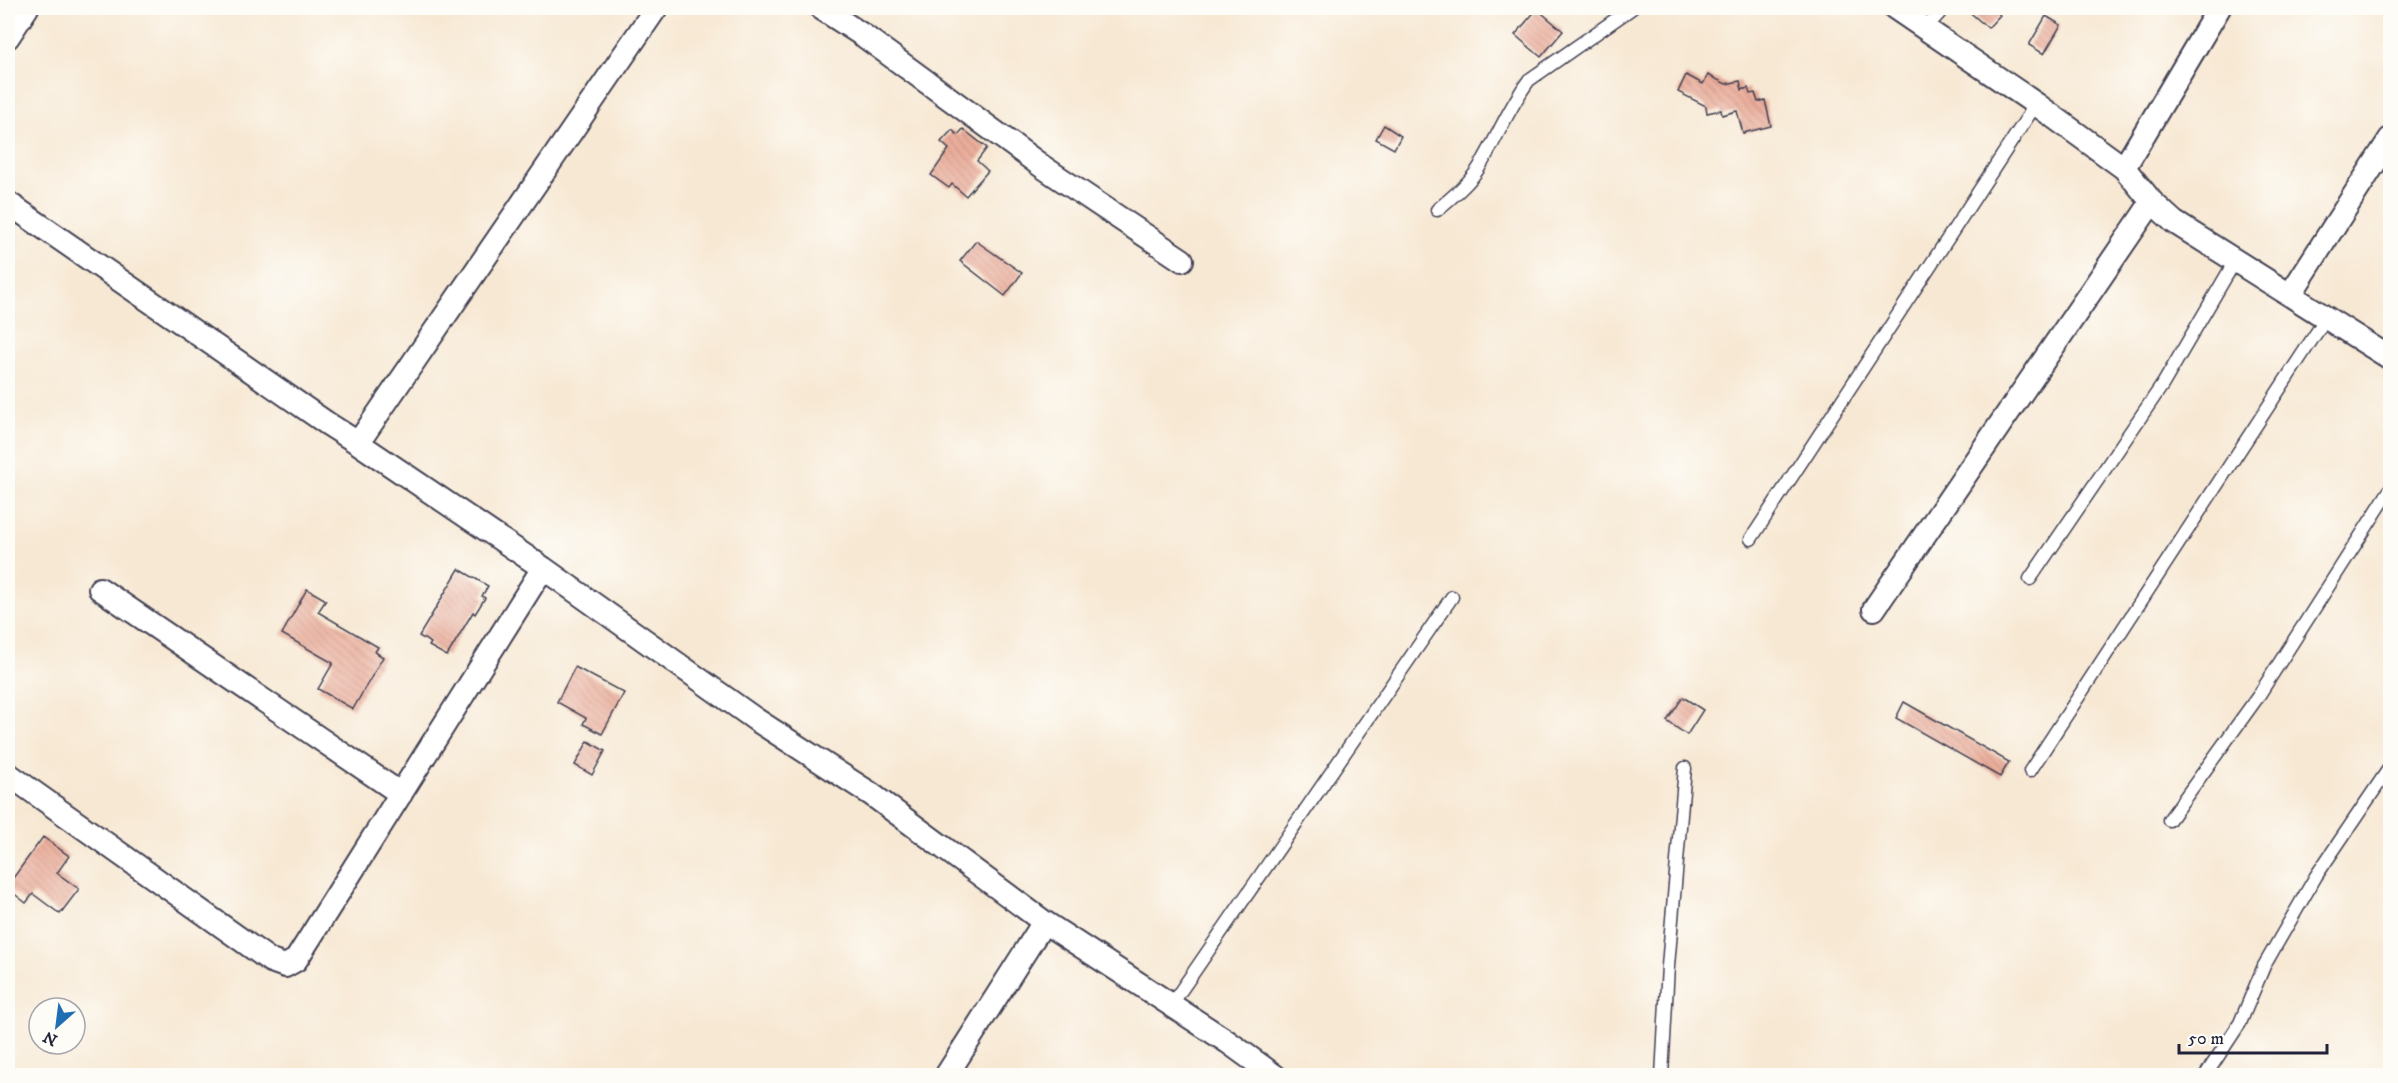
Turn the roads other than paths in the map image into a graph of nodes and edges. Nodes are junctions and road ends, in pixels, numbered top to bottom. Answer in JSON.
{"nodes":[{"id":1,"x":27,"y":8,"type":"edge"},
{"id":2,"x":656,"y":8,"type":"edge"},
{"id":3,"x":821,"y":8,"type":"edge"},
{"id":4,"x":1632,"y":8,"type":"edge"},
{"id":5,"x":1894,"y":8,"type":"edge"},
{"id":6,"x":1944,"y":8,"type":"edge"},
{"id":7,"x":2219,"y":8,"type":"edge"},
{"id":8,"x":1925,"y":29,"type":"junction"},
{"id":9,"x":8,"y":37,"type":"edge"},
{"id":10,"x":2036,"y":104,"type":"junction"},
{"id":11,"x":2391,"y":139,"type":"edge"},
{"id":12,"x":2124,"y":168,"type":"junction"},
{"id":13,"x":2152,"y":202,"type":"junction"},
{"id":14,"x":8,"y":203,"type":"edge"},
{"id":15,"x":1437,"y":210,"type":"dead end"},
{"id":16,"x":1182,"y":260,"type":"dead end"},
{"id":17,"x":2235,"y":261,"type":"junction"},
{"id":18,"x":2290,"y":295,"type":"junction"},
{"id":19,"x":2326,"y":318,"type":"junction"},
{"id":20,"x":2391,"y":358,"type":"edge"},
{"id":21,"x":358,"y":442,"type":"junction"},
{"id":22,"x":2391,"y":490,"type":"edge"},
{"id":23,"x":1751,"y":539,"type":"dead end"},
{"id":24,"x":543,"y":568,"type":"junction"},
{"id":25,"x":2031,"y":579,"type":"dead end"},
{"id":26,"x":100,"y":589,"type":"dead end"},
{"id":27,"x":1452,"y":597,"type":"dead end"},
{"id":28,"x":1874,"y":609,"type":"dead end"},
{"id":29,"x":2391,"y":766,"type":"edge"},
{"id":30,"x":1685,"y":768,"type":"dead end"},
{"id":31,"x":2030,"y":771,"type":"dead end"},
{"id":32,"x":8,"y":774,"type":"edge"},
{"id":33,"x":401,"y":794,"type":"junction"},
{"id":34,"x":2169,"y":820,"type":"dead end"},
{"id":35,"x":1044,"y":922,"type":"junction"},
{"id":36,"x":1171,"y":1005,"type":"junction"},
{"id":37,"x":946,"y":1076,"type":"edge"},
{"id":38,"x":1275,"y":1076,"type":"edge"},
{"id":39,"x":1662,"y":1076,"type":"edge"},
{"id":40,"x":2205,"y":1076,"type":"edge"}],
"edges":[{"from":1,"to":9,"type":"street"},
{"from":2,"to":21,"type":"street"},
{"from":3,"to":16,"type":"street"},
{"from":4,"to":15,"type":"lane"},
{"from":5,"to":8,"type":"street"},
{"from":6,"to":8,"type":"lane"},
{"from":7,"to":12,"type":"street"},
{"from":8,"to":10,"type":"street"},
{"from":10,"to":12,"type":"street"},
{"from":10,"to":23,"type":"lane"},
{"from":11,"to":18,"type":"street"},
{"from":12,"to":13,"type":"street"},
{"from":13,"to":17,"type":"street"},
{"from":13,"to":28,"type":"street"},
{"from":14,"to":21,"type":"street"},
{"from":17,"to":18,"type":"street"},
{"from":17,"to":25,"type":"lane"},
{"from":18,"to":19,"type":"street"},
{"from":19,"to":20,"type":"street"},
{"from":19,"to":31,"type":"lane"},
{"from":21,"to":24,"type":"street"},
{"from":22,"to":34,"type":"lane"},
{"from":24,"to":33,"type":"street"},
{"from":24,"to":35,"type":"street"},
{"from":26,"to":33,"type":"street"},
{"from":27,"to":36,"type":"lane"},
{"from":29,"to":40,"type":"lane"},
{"from":30,"to":39,"type":"lane"},
{"from":32,"to":33,"type":"street"},
{"from":35,"to":36,"type":"street"},
{"from":35,"to":37,"type":"street"},
{"from":36,"to":38,"type":"street"}]}
